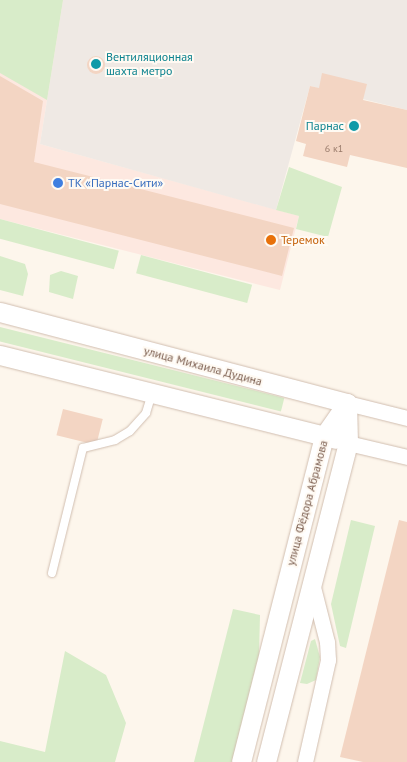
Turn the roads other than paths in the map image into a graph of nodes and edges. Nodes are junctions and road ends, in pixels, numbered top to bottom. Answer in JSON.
{"nodes":[{"id":1,"x":0,"y":312,"type":"edge"},
{"id":2,"x":0,"y":355,"type":"edge"},
{"id":3,"x":152,"y":393,"type":"junction"},
{"id":4,"x":347,"y":403,"type":"junction"},
{"id":5,"x":407,"y":418,"type":"edge"},
{"id":6,"x":324,"y":436,"type":"junction"},
{"id":7,"x":348,"y":443,"type":"junction"},
{"id":8,"x":407,"y":457,"type":"edge"},
{"id":9,"x":52,"y":572,"type":"dead end"},
{"id":10,"x":311,"y":582,"type":"junction"},
{"id":11,"x":241,"y":762,"type":"edge"},
{"id":12,"x":266,"y":762,"type":"edge"},
{"id":13,"x":304,"y":762,"type":"edge"}],
"edges":[{"from":1,"to":4,"type":"street","name":"улица Михаила Дудина"},
{"from":2,"to":3,"type":"street"},
{"from":3,"to":6,"type":"street"},
{"from":3,"to":9,"type":"lane"},
{"from":4,"to":5,"type":"street","name":"улица Михаила Дудина"},
{"from":4,"to":6,"type":"street","name":"улица Фёдора Абрамова"},
{"from":4,"to":7,"type":"street","name":"улица Фёдора Абрамова"},
{"from":6,"to":7,"type":"street"},
{"from":6,"to":11,"type":"street","name":"улица Фёдора Абрамова"},
{"from":7,"to":8,"type":"street"},
{"from":7,"to":10,"type":"street","name":"улица Фёдора Абрамова"},
{"from":10,"to":12,"type":"street","name":"улица Фёдора Абрамова"},
{"from":10,"to":13,"type":"street"}]}
